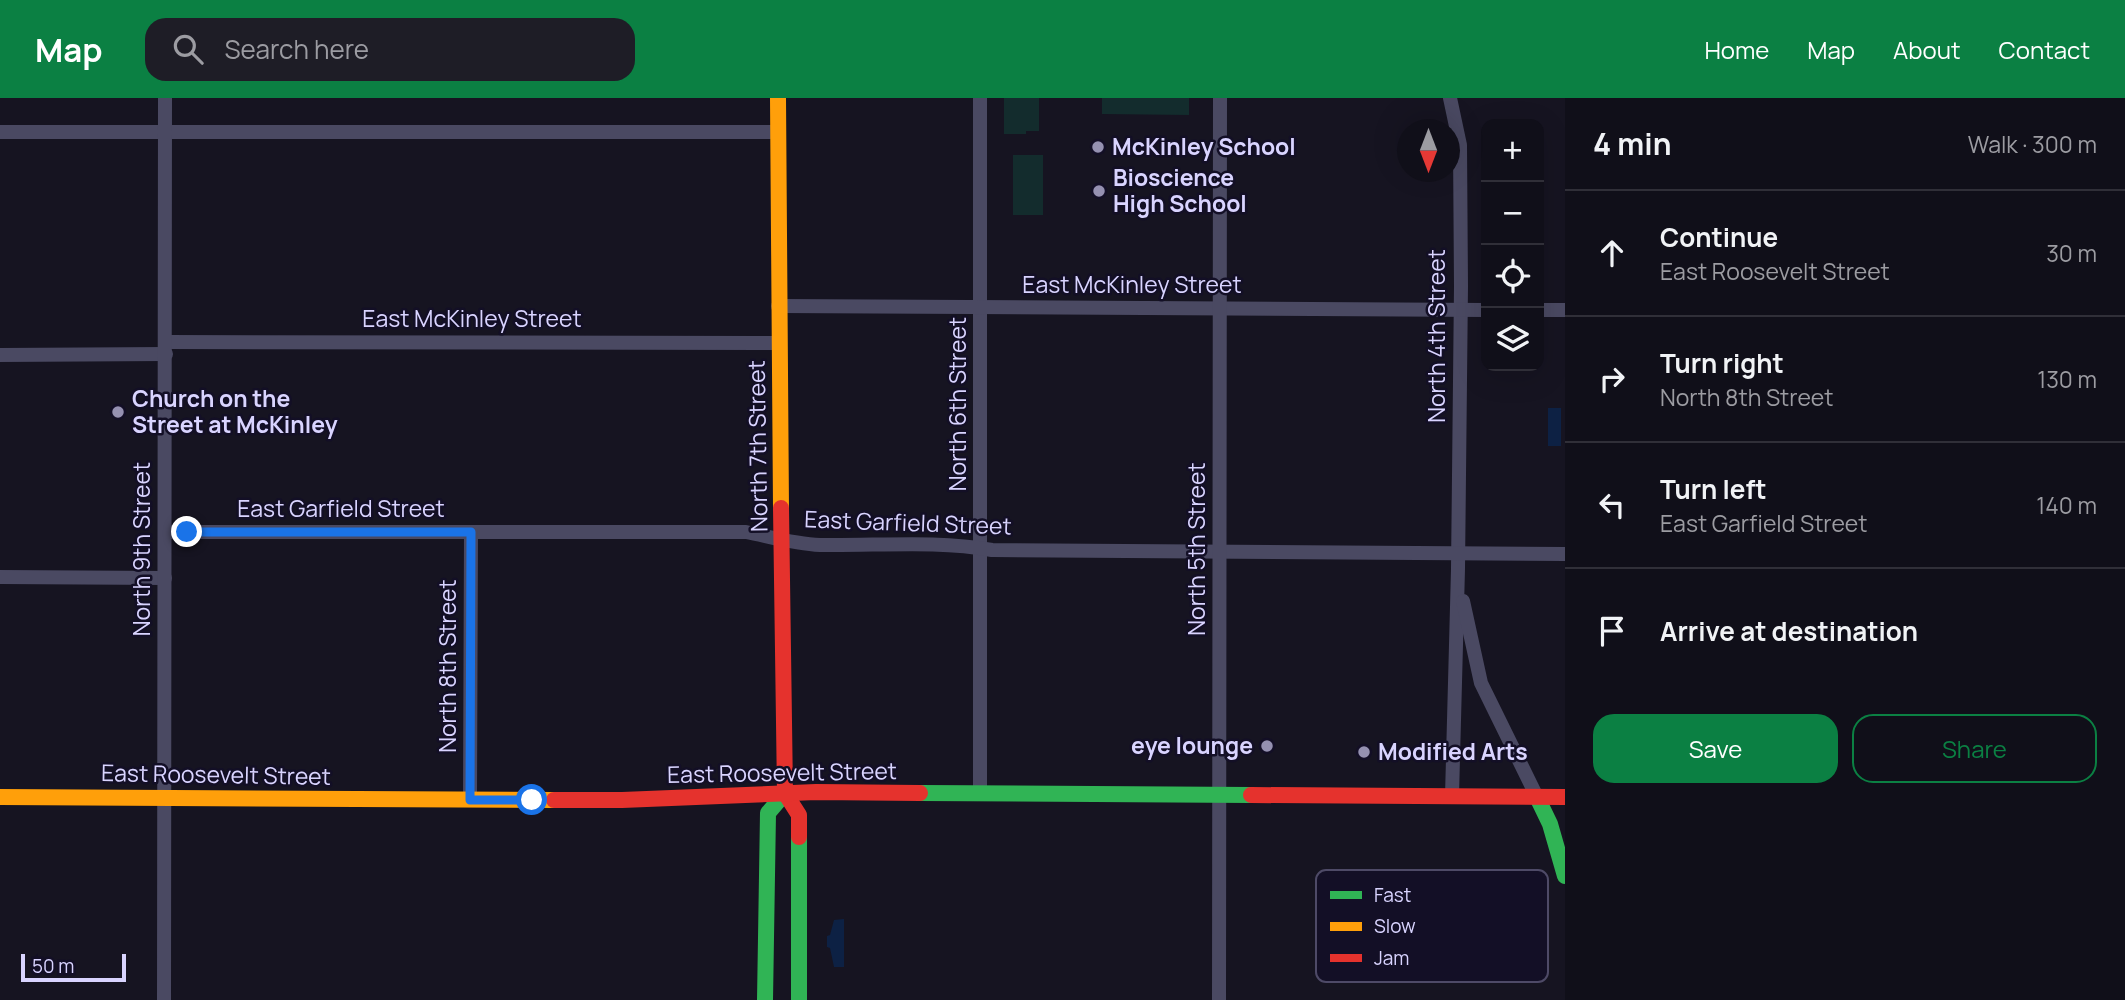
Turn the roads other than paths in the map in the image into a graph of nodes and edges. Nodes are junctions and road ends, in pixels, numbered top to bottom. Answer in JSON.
{"nodes":[{"id":1,"x":166,"y":98,"type":"edge"},
{"id":2,"x":778,"y":98,"type":"edge"},
{"id":3,"x":981,"y":98,"type":"edge"},
{"id":4,"x":1220,"y":98,"type":"edge"},
{"id":5,"x":1450,"y":98,"type":"edge"},
{"id":6,"x":0,"y":132,"type":"edge"},
{"id":7,"x":165,"y":132,"type":"junction"},
{"id":8,"x":778,"y":132,"type":"junction"},
{"id":9,"x":778,"y":306,"type":"junction"},
{"id":10,"x":981,"y":307,"type":"junction"},
{"id":11,"x":1220,"y":309,"type":"junction"},
{"id":12,"x":1461,"y":310,"type":"junction"},
{"id":13,"x":1481,"y":310,"type":"edge"},
{"id":14,"x":1544,"y":310,"type":"edge"},
{"id":15,"x":1565,"y":310,"type":"edge"},
{"id":16,"x":778,"y":343,"type":"junction"},
{"id":17,"x":166,"y":348,"type":"junction"},
{"id":18,"x":0,"y":355,"type":"edge"},
{"id":19,"x":165,"y":532,"type":"junction"},
{"id":20,"x":471,"y":532,"type":"junction"},
{"id":21,"x":783,"y":541,"type":"junction"},
{"id":22,"x":980,"y":548,"type":"junction"},
{"id":23,"x":1219,"y":552,"type":"junction"},
{"id":24,"x":1458,"y":553,"type":"junction"},
{"id":25,"x":1565,"y":554,"type":"edge"},
{"id":26,"x":1458,"y":575,"type":"junction"},
{"id":27,"x":0,"y":577,"type":"edge"},
{"id":28,"x":165,"y":578,"type":"junction"},
{"id":29,"x":785,"y":793,"type":"junction"},
{"id":30,"x":1219,"y":793,"type":"junction"},
{"id":31,"x":981,"y":794,"type":"junction"},
{"id":32,"x":1452,"y":796,"type":"junction"},
{"id":33,"x":0,"y":797,"type":"edge"},
{"id":34,"x":1537,"y":797,"type":"junction"},
{"id":35,"x":1565,"y":797,"type":"edge"},
{"id":36,"x":165,"y":798,"type":"junction"},
{"id":37,"x":470,"y":800,"type":"junction"},
{"id":38,"x":1565,"y":876,"type":"edge"},
{"id":39,"x":164,"y":1000,"type":"edge"},
{"id":40,"x":765,"y":1000,"type":"edge"},
{"id":41,"x":799,"y":1000,"type":"edge"},
{"id":42,"x":1219,"y":1000,"type":"edge"}],
"edges":[{"from":1,"to":7,"type":"street","name":"North 9th Street"},
{"from":2,"to":8,"type":"street","name":"North 7th Street"},
{"from":3,"to":10,"type":"street","name":"North 6th Street"},
{"from":4,"to":11,"type":"street","name":"North 5th Street"},
{"from":5,"to":12,"type":"street","name":"North 4th Street"},
{"from":6,"to":7,"type":"street"},
{"from":7,"to":8,"type":"street"},
{"from":7,"to":17,"type":"street","name":"North 9th Street"},
{"from":8,"to":9,"type":"street","name":"North 7th Street"},
{"from":9,"to":10,"type":"street","name":"East McKinley Street"},
{"from":9,"to":16,"type":"street","name":"North 7th Street"},
{"from":10,"to":11,"type":"street","name":"East McKinley Street"},
{"from":10,"to":22,"type":"street","name":"North 6th Street"},
{"from":11,"to":12,"type":"street","name":"East McKinley Street"},
{"from":11,"to":23,"type":"street","name":"North 5th Street"},
{"from":12,"to":13,"type":"street","name":"East McKinley Street"},
{"from":12,"to":24,"type":"street","name":"North 4th Street"},
{"from":14,"to":15,"type":"street"},
{"from":16,"to":17,"type":"street","name":"East McKinley Street"},
{"from":16,"to":21,"type":"street","name":"North 7th Street"},
{"from":17,"to":18,"type":"street","name":"East McKinley Street"},
{"from":17,"to":19,"type":"street","name":"North 9th Street"},
{"from":19,"to":20,"type":"street","name":"East Garfield Street"},
{"from":19,"to":28,"type":"street","name":"North 9th Street"},
{"from":20,"to":21,"type":"street","name":"East Garfield Street"},
{"from":20,"to":37,"type":"street","name":"North 8th Street"},
{"from":21,"to":22,"type":"street","name":"East Garfield Street"},
{"from":21,"to":29,"type":"street","name":"North 7th Street"},
{"from":22,"to":23,"type":"street","name":"East Garfield Street"},
{"from":22,"to":31,"type":"street","name":"North 6th Street"},
{"from":23,"to":24,"type":"street","name":"East Garfield Street"},
{"from":23,"to":30,"type":"street","name":"North 5th Street"},
{"from":24,"to":25,"type":"street","name":"East Garfield Street"},
{"from":24,"to":26,"type":"street","name":"North 4th Street"},
{"from":26,"to":32,"type":"street","name":"North 4th Street"},
{"from":26,"to":34,"type":"street","name":"North 4th Street"},
{"from":27,"to":28,"type":"street"},
{"from":28,"to":36,"type":"street","name":"North 9th Street"},
{"from":29,"to":31,"type":"street","name":"East Roosevelt Street"},
{"from":29,"to":37,"type":"street","name":"East Roosevelt Street"},
{"from":29,"to":40,"type":"street"},
{"from":29,"to":41,"type":"street","name":"North 7th Street"},
{"from":30,"to":31,"type":"street","name":"East Roosevelt Street"},
{"from":30,"to":32,"type":"street","name":"East Roosevelt Street"},
{"from":30,"to":42,"type":"street","name":"North 5th Street"},
{"from":32,"to":34,"type":"street","name":"East Roosevelt Street"},
{"from":33,"to":36,"type":"street","name":"East Roosevelt Street"},
{"from":34,"to":35,"type":"street","name":"East Roosevelt Street"},
{"from":34,"to":38,"type":"street"},
{"from":36,"to":37,"type":"street","name":"East Roosevelt Street"},
{"from":36,"to":39,"type":"street","name":"North 9th Street"}]}
